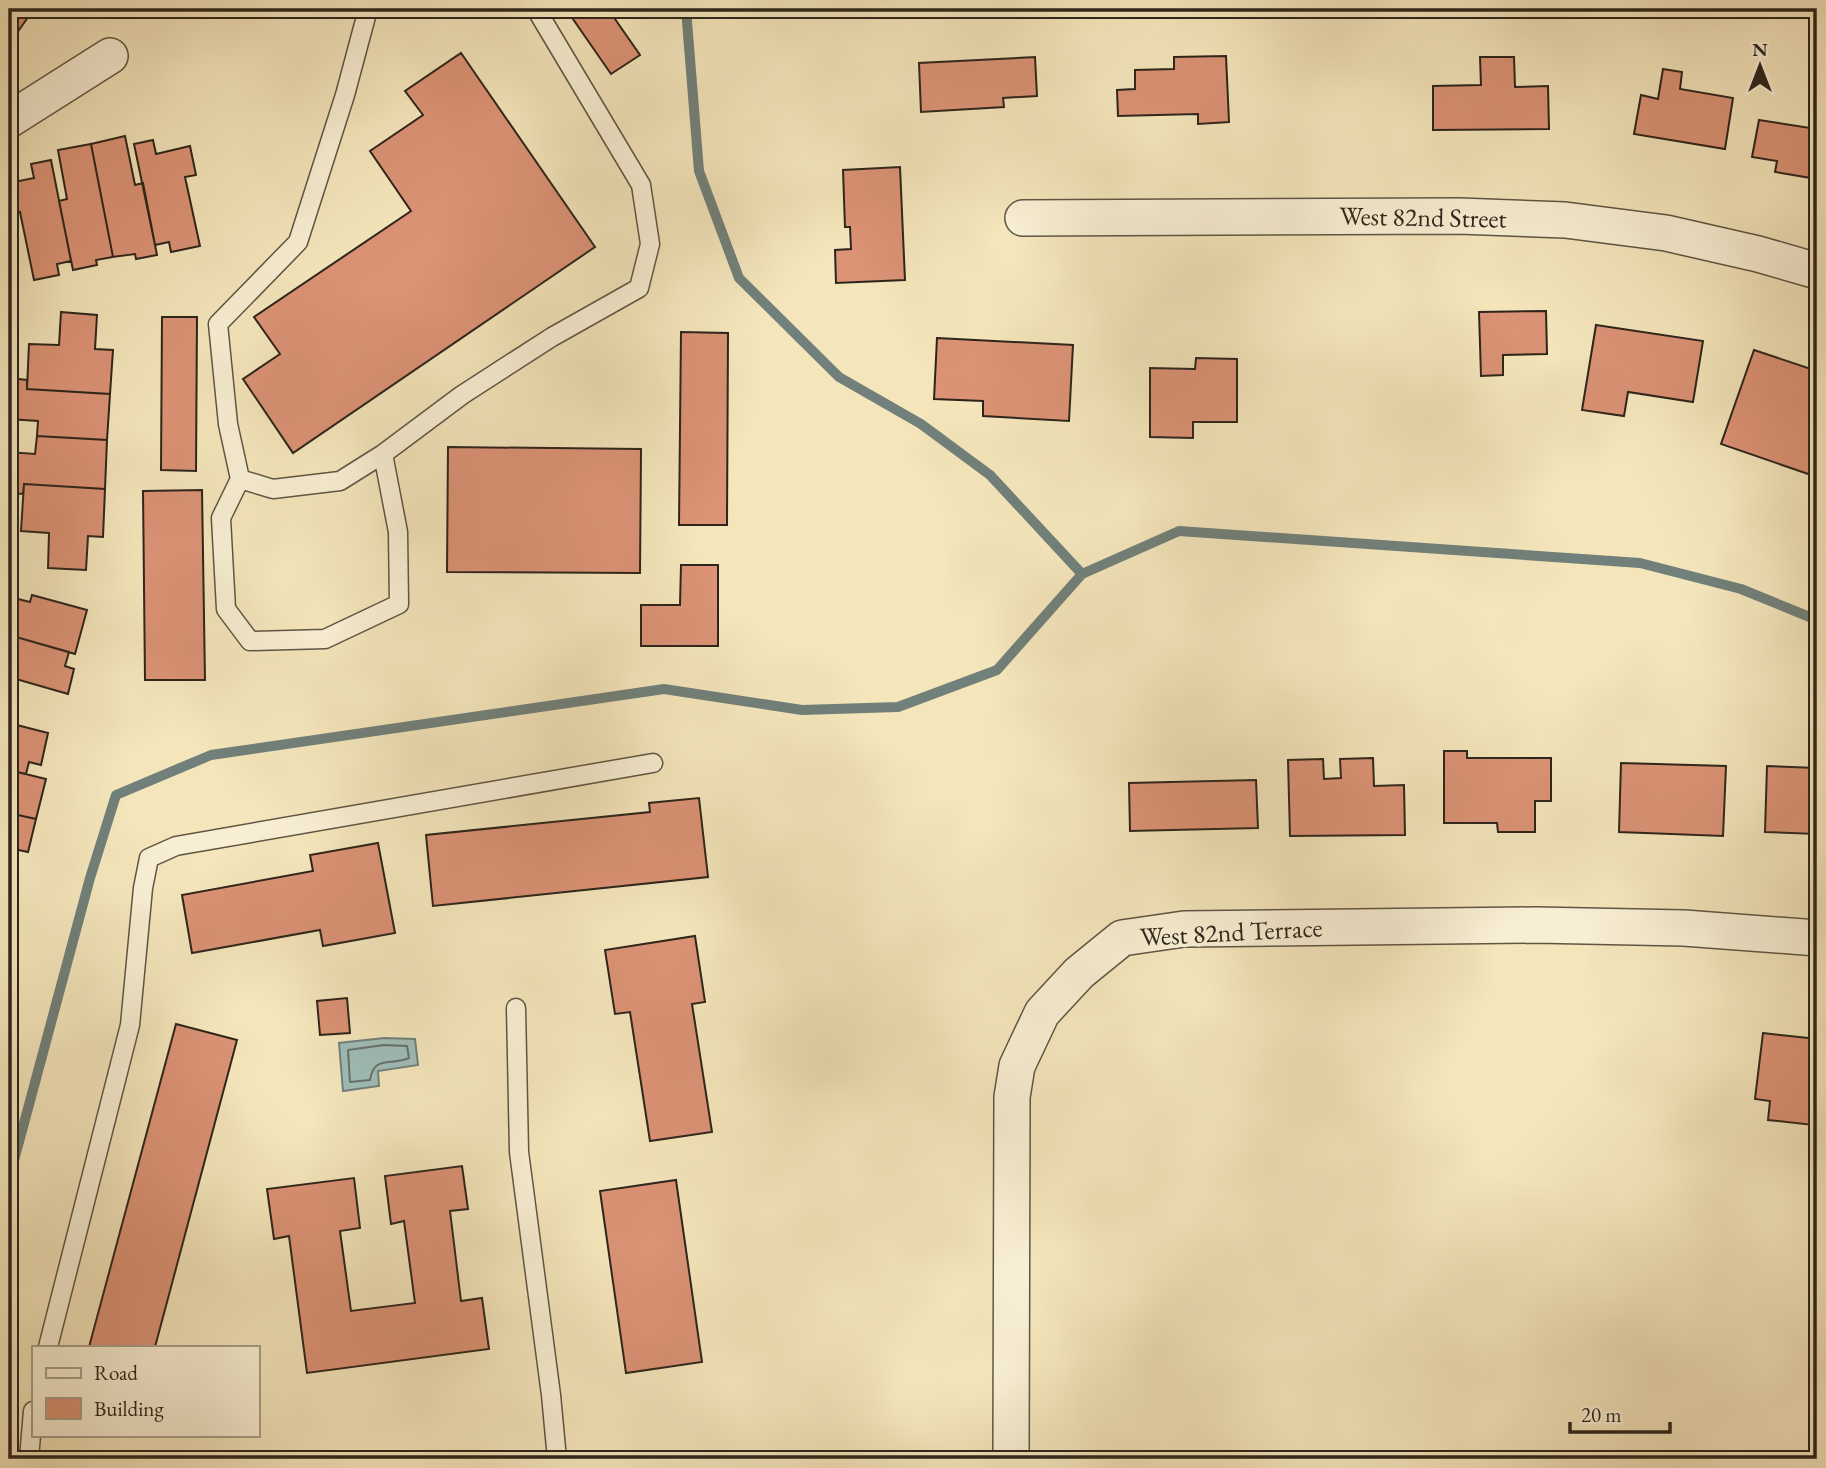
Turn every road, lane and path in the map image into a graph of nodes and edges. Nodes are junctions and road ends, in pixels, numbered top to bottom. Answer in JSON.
{"nodes":[{"id":1,"x":368,"y":9,"type":"edge"},
{"id":2,"x":536,"y":9,"type":"edge"},
{"id":3,"x":110,"y":56,"type":"dead end"},
{"id":4,"x":9,"y":120,"type":"edge"},
{"id":5,"x":1023,"y":218,"type":"dead end"},
{"id":6,"x":1817,"y":271,"type":"edge"},
{"id":7,"x":383,"y":454,"type":"junction"},
{"id":8,"x":240,"y":479,"type":"junction"},
{"id":9,"x":653,"y":763,"type":"dead end"},
{"id":10,"x":1817,"y":939,"type":"edge"},
{"id":11,"x":516,"y":1008,"type":"dead end"},
{"id":12,"x":48,"y":1346,"type":"edge"},
{"id":13,"x":32,"y":1423,"type":"edge"},
{"id":14,"x":29,"y":1459,"type":"edge"},
{"id":15,"x":557,"y":1459,"type":"edge"},
{"id":16,"x":1011,"y":1459,"type":"edge"}],
"edges":[{"from":1,"to":8,"type":"lane"},
{"from":2,"to":7,"type":"lane"},
{"from":3,"to":4,"type":"street"},
{"from":5,"to":6,"type":"street","name":"West 82nd Street"},
{"from":7,"to":8,"type":"lane"},
{"from":7,"to":8,"type":"lane"},
{"from":9,"to":12,"type":"lane"},
{"from":10,"to":16,"type":"street","name":"West 82nd Terrace"},
{"from":11,"to":15,"type":"lane"},
{"from":13,"to":14,"type":"lane"}]}
